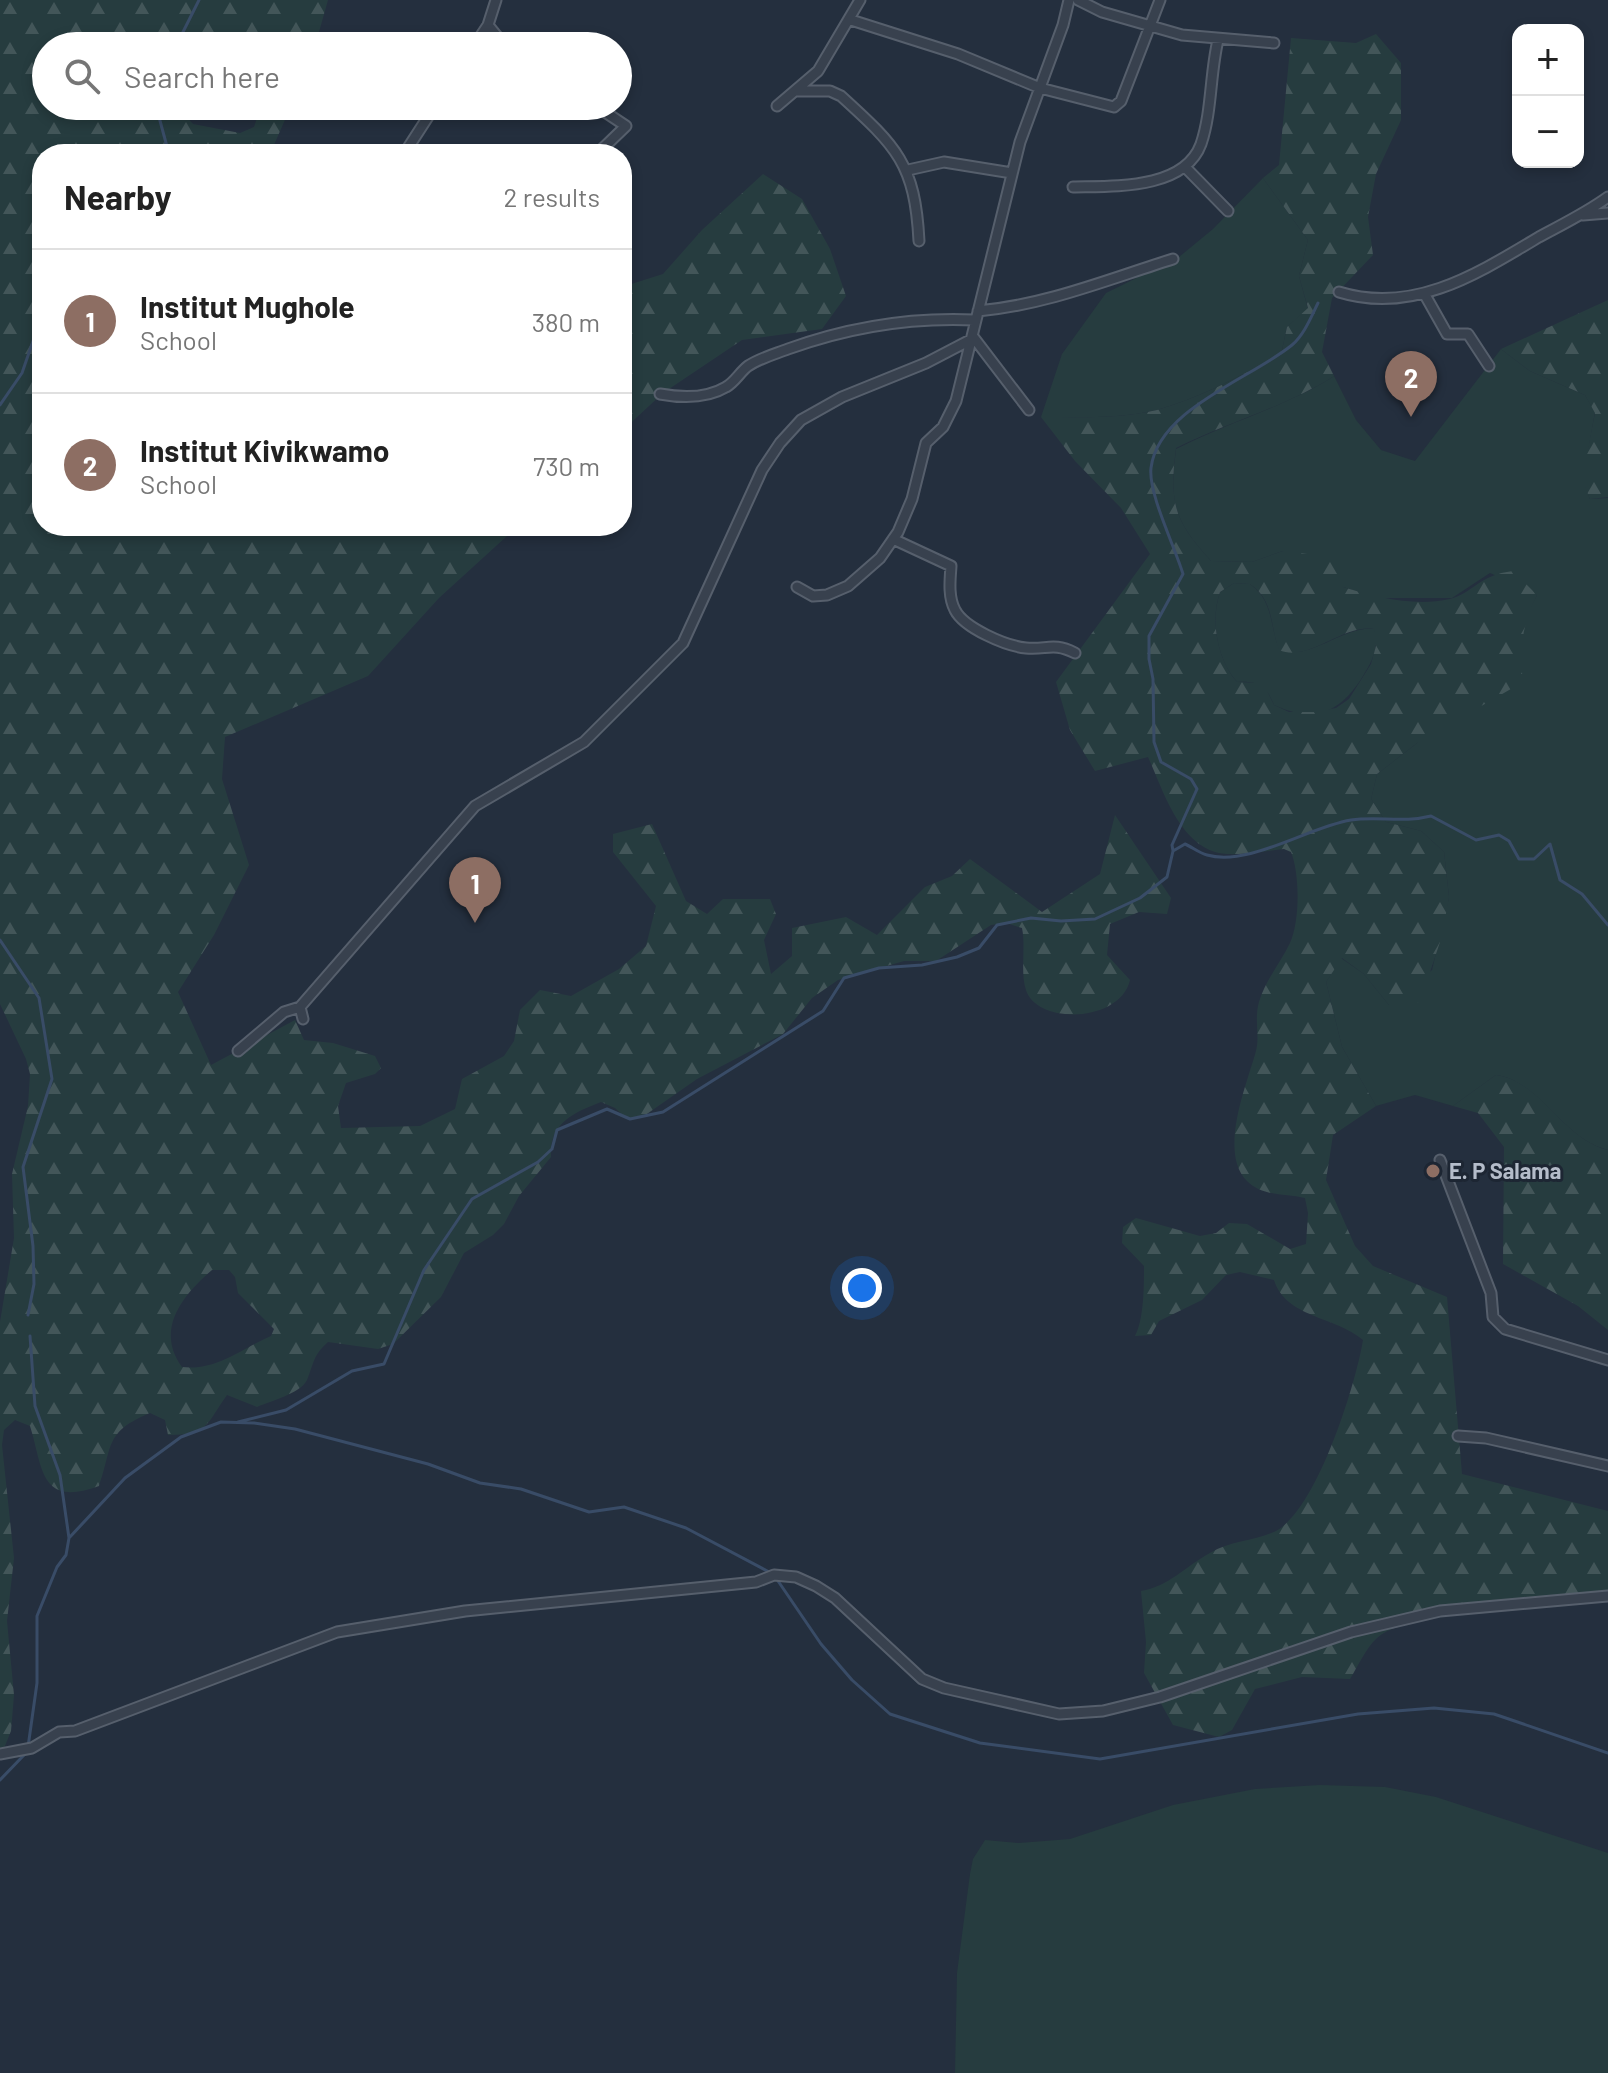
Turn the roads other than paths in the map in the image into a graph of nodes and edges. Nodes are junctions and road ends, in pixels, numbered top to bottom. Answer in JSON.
{"nodes":[{"id":1,"x":496,"y":0,"type":"edge"},
{"id":2,"x":860,"y":0,"type":"edge"},
{"id":3,"x":1069,"y":0,"type":"edge"},
{"id":4,"x":1078,"y":0,"type":"edge"},
{"id":5,"x":1160,"y":0,"type":"edge"},
{"id":6,"x":851,"y":20,"type":"junction"},
{"id":7,"x":488,"y":25,"type":"junction"},
{"id":8,"x":1149,"y":26,"type":"junction"},
{"id":9,"x":483,"y":32,"type":"edge"},
{"id":10,"x":494,"y":32,"type":"edge"},
{"id":11,"x":1218,"y":40,"type":"junction"},
{"id":12,"x":1274,"y":43,"type":"dead end"},
{"id":13,"x":1040,"y":88,"type":"junction"},
{"id":14,"x":796,"y":91,"type":"junction"},
{"id":15,"x":777,"y":106,"type":"dead end"},
{"id":16,"x":426,"y":120,"type":"edge"},
{"id":17,"x":617,"y":120,"type":"edge"},
{"id":18,"x":410,"y":144,"type":"edge"},
{"id":19,"x":607,"y":144,"type":"edge"},
{"id":20,"x":1185,"y":167,"type":"junction"},
{"id":21,"x":908,"y":170,"type":"junction"},
{"id":22,"x":1012,"y":173,"type":"junction"},
{"id":23,"x":1073,"y":187,"type":"dead end"},
{"id":24,"x":1608,"y":197,"type":"edge"},
{"id":25,"x":1228,"y":211,"type":"dead end"},
{"id":26,"x":1608,"y":213,"type":"edge"},
{"id":27,"x":1583,"y":215,"type":"junction"},
{"id":28,"x":919,"y":241,"type":"dead end"},
{"id":29,"x":1173,"y":259,"type":"dead end"},
{"id":30,"x":1339,"y":292,"type":"dead end"},
{"id":31,"x":1425,"y":295,"type":"junction"},
{"id":32,"x":976,"y":315,"type":"junction"},
{"id":33,"x":974,"y":338,"type":"junction"},
{"id":34,"x":1489,"y":366,"type":"dead end"},
{"id":35,"x":660,"y":394,"type":"dead end"},
{"id":36,"x":1029,"y":410,"type":"dead end"},
{"id":37,"x":893,"y":539,"type":"junction"},
{"id":38,"x":797,"y":587,"type":"dead end"},
{"id":39,"x":1075,"y":653,"type":"dead end"},
{"id":40,"x":300,"y":1007,"type":"junction"},
{"id":41,"x":303,"y":1019,"type":"dead end"},
{"id":42,"x":238,"y":1051,"type":"dead end"},
{"id":43,"x":1440,"y":1160,"type":"dead end"},
{"id":44,"x":1608,"y":1360,"type":"edge"},
{"id":45,"x":1458,"y":1436,"type":"dead end"},
{"id":46,"x":1608,"y":1466,"type":"edge"},
{"id":47,"x":1608,"y":1596,"type":"edge"},
{"id":48,"x":0,"y":1754,"type":"edge"}],
"edges":[{"from":1,"to":7,"type":"street"},
{"from":2,"to":6,"type":"street"},
{"from":3,"to":13,"type":"street"},
{"from":4,"to":8,"type":"street"},
{"from":5,"to":8,"type":"street"},
{"from":6,"to":13,"type":"street"},
{"from":6,"to":14,"type":"street"},
{"from":7,"to":9,"type":"street"},
{"from":7,"to":10,"type":"street"},
{"from":8,"to":11,"type":"street"},
{"from":8,"to":13,"type":"street"},
{"from":11,"to":12,"type":"street"},
{"from":11,"to":20,"type":"street"},
{"from":13,"to":22,"type":"street"},
{"from":14,"to":15,"type":"street"},
{"from":14,"to":21,"type":"street"},
{"from":16,"to":18,"type":"street"},
{"from":17,"to":19,"type":"street"},
{"from":20,"to":23,"type":"street"},
{"from":20,"to":25,"type":"street"},
{"from":21,"to":22,"type":"street"},
{"from":21,"to":28,"type":"street"},
{"from":22,"to":32,"type":"street"},
{"from":24,"to":27,"type":"street"},
{"from":26,"to":27,"type":"street"},
{"from":27,"to":31,"type":"street"},
{"from":29,"to":32,"type":"street"},
{"from":30,"to":31,"type":"street"},
{"from":31,"to":34,"type":"street"},
{"from":32,"to":33,"type":"street"},
{"from":32,"to":35,"type":"street"},
{"from":33,"to":36,"type":"street"},
{"from":33,"to":37,"type":"street"},
{"from":33,"to":40,"type":"street"},
{"from":37,"to":38,"type":"street"},
{"from":37,"to":39,"type":"street"},
{"from":40,"to":41,"type":"street"},
{"from":40,"to":42,"type":"street"},
{"from":43,"to":44,"type":"street"},
{"from":45,"to":46,"type":"street"},
{"from":47,"to":48,"type":"street"}]}
